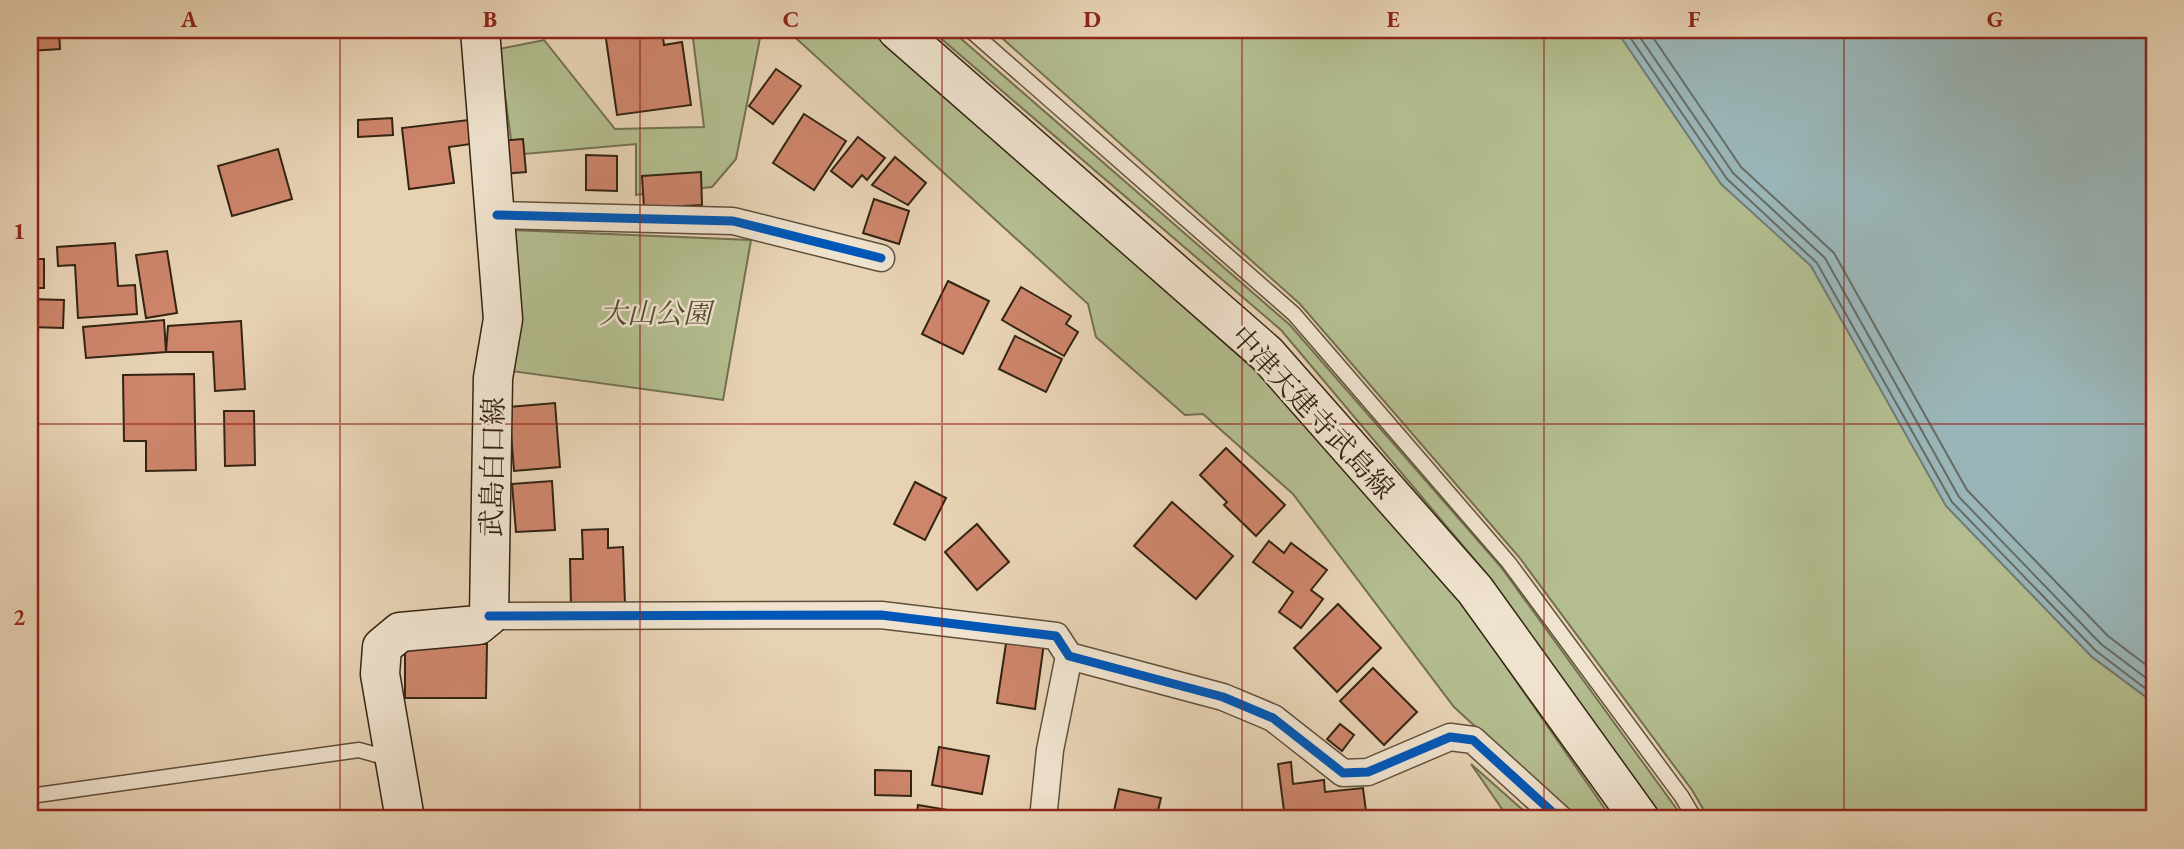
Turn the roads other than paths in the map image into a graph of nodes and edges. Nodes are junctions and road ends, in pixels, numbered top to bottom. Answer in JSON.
{"nodes":[{"id":1,"x":480,"y":30,"type":"edge"},
{"id":2,"x":897,"y":30,"type":"edge"},
{"id":3,"x":970,"y":30,"type":"edge"},
{"id":4,"x":497,"y":215,"type":"junction"},
{"id":5,"x":881,"y":258,"type":"dead end"},
{"id":6,"x":489,"y":616,"type":"junction"},
{"id":7,"x":1069,"y":656,"type":"junction"},
{"id":8,"x":393,"y":760,"type":"junction"},
{"id":9,"x":30,"y":796,"type":"edge"},
{"id":10,"x":405,"y":819,"type":"edge"},
{"id":11,"x":1043,"y":819,"type":"edge"},
{"id":12,"x":1560,"y":819,"type":"edge"},
{"id":13,"x":1640,"y":819,"type":"edge"},
{"id":14,"x":1695,"y":819,"type":"edge"}],
"edges":[{"from":1,"to":4,"type":"main road","name":"武島白口線"},
{"from":2,"to":13,"type":"main road","name":"中津天建寺武島線"},
{"from":3,"to":14,"type":"lane"},
{"from":4,"to":5,"type":"street"},
{"from":4,"to":6,"type":"main road","name":"武島白口線"},
{"from":6,"to":7,"type":"street"},
{"from":6,"to":8,"type":"main road"},
{"from":7,"to":11,"type":"street"},
{"from":7,"to":12,"type":"street"},
{"from":8,"to":9,"type":"lane"},
{"from":8,"to":10,"type":"main road"}]}
